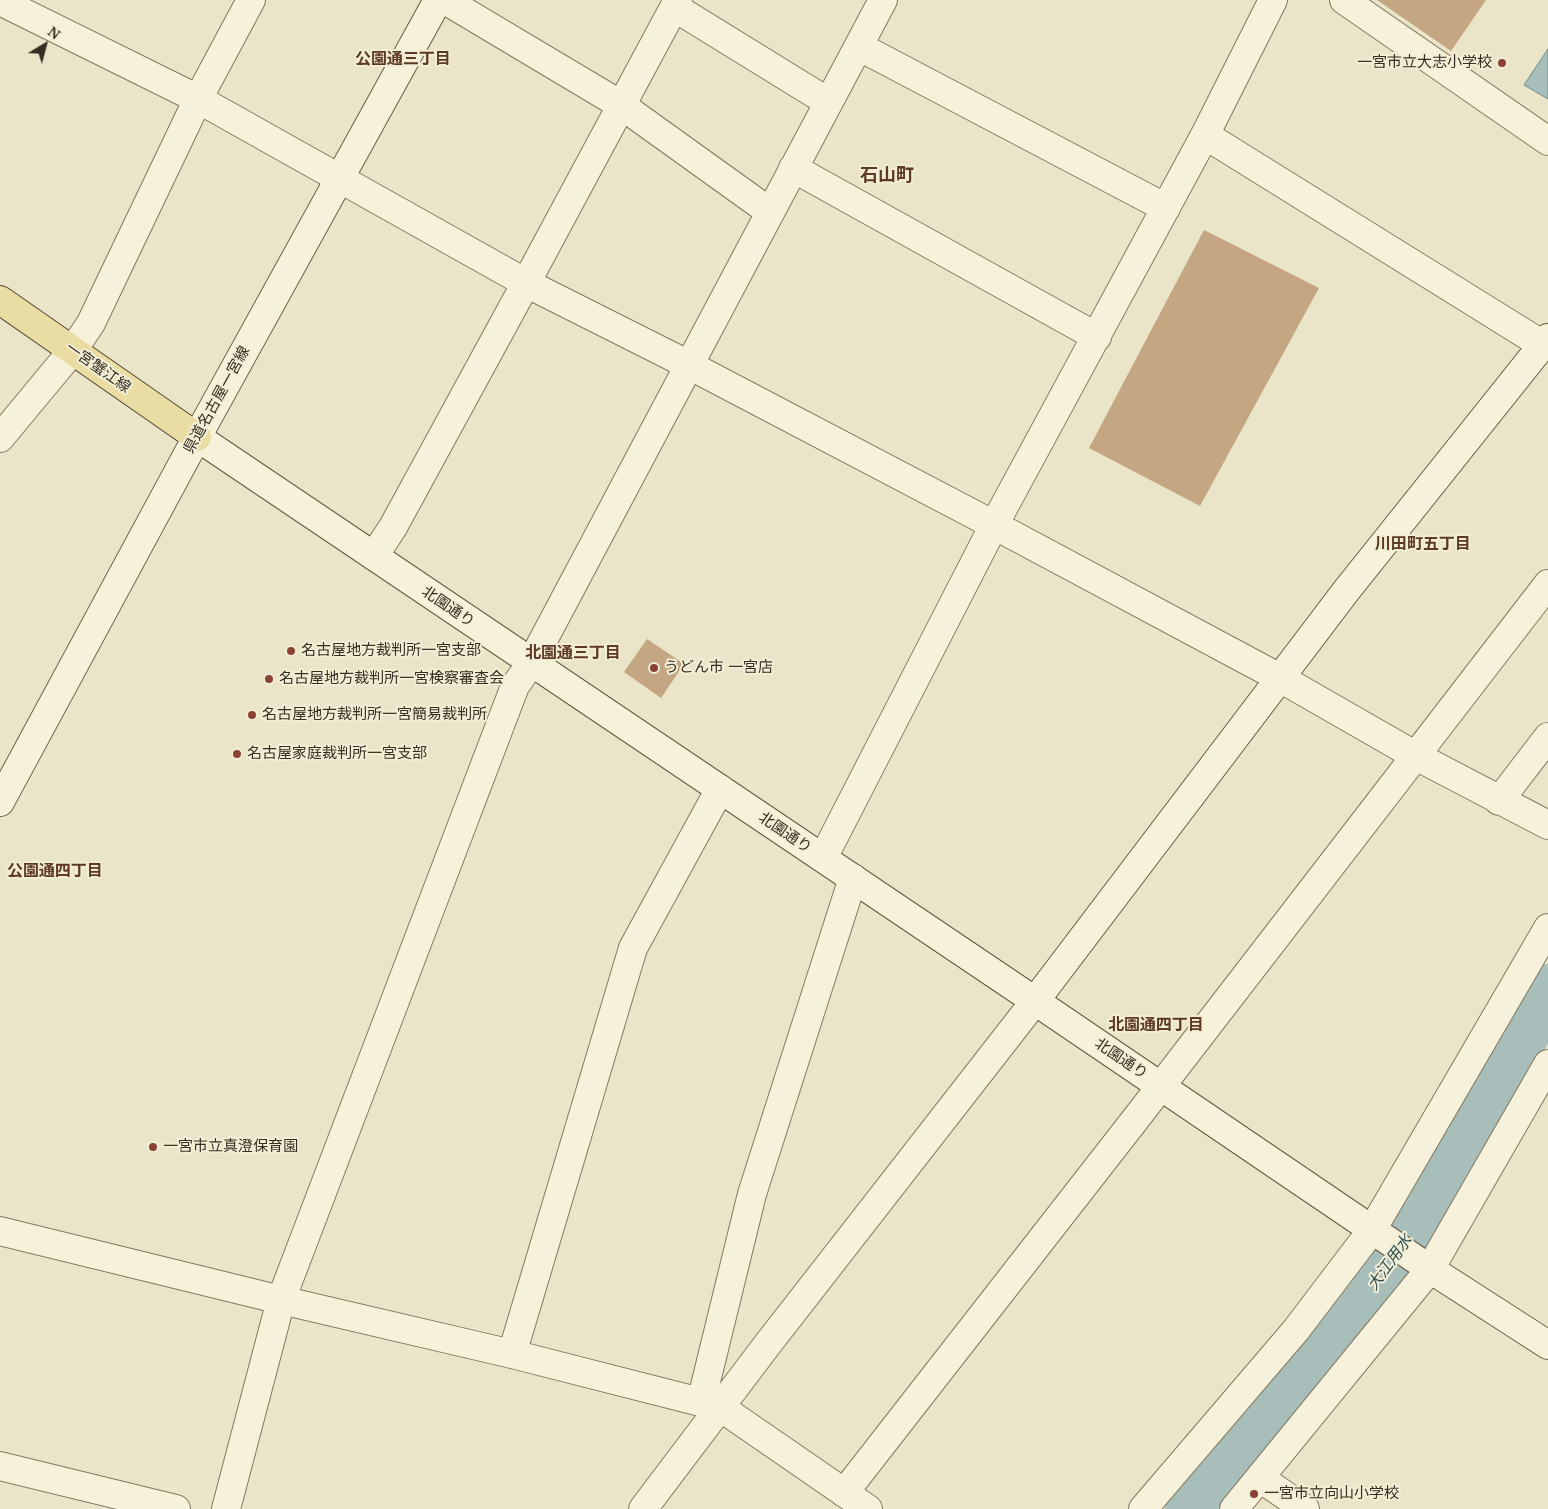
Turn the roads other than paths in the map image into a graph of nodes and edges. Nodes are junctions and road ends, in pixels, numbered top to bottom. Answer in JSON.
{"nodes":[{"id":1,"x":236,"y":0,"type":"edge"},
{"id":2,"x":251,"y":0,"type":"edge"},
{"id":3,"x":438,"y":0,"type":"edge"},
{"id":4,"x":445,"y":0,"type":"edge"},
{"id":5,"x":883,"y":0,"type":"edge"},
{"id":6,"x":1273,"y":0,"type":"edge"},
{"id":7,"x":1344,"y":0,"type":"edge"},
{"id":8,"x":0,"y":2,"type":"edge"},
{"id":9,"x":676,"y":4,"type":"edge"},
{"id":10,"x":860,"y":47,"type":"junction"},
{"id":11,"x":198,"y":99,"type":"junction"},
{"id":12,"x":828,"y":102,"type":"junction"},
{"id":13,"x":621,"y":105,"type":"junction"},
{"id":14,"x":1205,"y":135,"type":"junction"},
{"id":15,"x":1548,"y":141,"type":"edge"},
{"id":16,"x":793,"y":168,"type":"junction"},
{"id":17,"x":339,"y":179,"type":"junction"},
{"id":18,"x":1166,"y":208,"type":"junction"},
{"id":19,"x":770,"y":212,"type":"junction"},
{"id":20,"x":526,"y":283,"type":"junction"},
{"id":21,"x":0,"y":300,"type":"edge"},
{"id":22,"x":1097,"y":337,"type":"junction"},
{"id":23,"x":1545,"y":342,"type":"edge"},
{"id":24,"x":72,"y":350,"type":"junction"},
{"id":25,"x":689,"y":365,"type":"junction"},
{"id":26,"x":197,"y":436,"type":"junction"},
{"id":27,"x":0,"y":438,"type":"edge"},
{"id":28,"x":994,"y":524,"type":"junction"},
{"id":29,"x":374,"y":556,"type":"junction"},
{"id":30,"x":1548,"y":584,"type":"edge"},
{"id":31,"x":531,"y":663,"type":"junction"},
{"id":32,"x":1280,"y":678,"type":"junction"},
{"id":33,"x":1548,"y":737,"type":"edge"},
{"id":34,"x":1416,"y":756,"type":"junction"},
{"id":35,"x":720,"y":789,"type":"junction"},
{"id":36,"x":1499,"y":801,"type":"junction"},
{"id":37,"x":0,"y":802,"type":"edge"},
{"id":38,"x":1548,"y":825,"type":"edge"},
{"id":39,"x":823,"y":858,"type":"junction"},
{"id":40,"x":853,"y":878,"type":"junction"},
{"id":41,"x":1548,"y":928,"type":"edge"},
{"id":42,"x":1035,"y":1001,"type":"junction"},
{"id":43,"x":1545,"y":1076,"type":"edge"},
{"id":44,"x":1161,"y":1087,"type":"junction"},
{"id":45,"x":1372,"y":1230,"type":"junction"},
{"id":46,"x":0,"y":1231,"type":"edge"},
{"id":47,"x":1430,"y":1269,"type":"junction"},
{"id":48,"x":281,"y":1300,"type":"junction"},
{"id":49,"x":1548,"y":1345,"type":"edge"},
{"id":50,"x":512,"y":1354,"type":"junction"},
{"id":51,"x":711,"y":1405,"type":"junction"},
{"id":52,"x":0,"y":1466,"type":"edge"},
{"id":53,"x":1260,"y":1478,"type":"junction"},
{"id":54,"x":844,"y":1492,"type":"junction"},
{"id":55,"x":176,"y":1509,"type":"edge"},
{"id":56,"x":226,"y":1509,"type":"edge"},
{"id":57,"x":643,"y":1509,"type":"edge"},
{"id":58,"x":868,"y":1509,"type":"edge"},
{"id":59,"x":1143,"y":1509,"type":"edge"},
{"id":60,"x":1234,"y":1509,"type":"edge"},
{"id":61,"x":1304,"y":1509,"type":"edge"}],
"edges":[{"from":1,"to":11,"type":"street"},
{"from":2,"to":11,"type":"street"},
{"from":3,"to":17,"type":"street","name":"県道名古屋一宮線"},
{"from":4,"to":13,"type":"street"},
{"from":5,"to":10,"type":"street"},
{"from":6,"to":14,"type":"street"},
{"from":7,"to":15,"type":"street"},
{"from":8,"to":11,"type":"street"},
{"from":9,"to":12,"type":"street"},
{"from":9,"to":13,"type":"street"},
{"from":10,"to":12,"type":"street"},
{"from":10,"to":18,"type":"street"},
{"from":11,"to":17,"type":"street"},
{"from":11,"to":24,"type":"street"},
{"from":12,"to":16,"type":"street"},
{"from":13,"to":19,"type":"street"},
{"from":13,"to":20,"type":"street"},
{"from":14,"to":18,"type":"street"},
{"from":14,"to":23,"type":"street"},
{"from":16,"to":19,"type":"street"},
{"from":16,"to":22,"type":"street"},
{"from":17,"to":20,"type":"street"},
{"from":17,"to":26,"type":"street","name":"県道名古屋一宮線"},
{"from":18,"to":22,"type":"street"},
{"from":19,"to":25,"type":"street"},
{"from":20,"to":25,"type":"street"},
{"from":20,"to":29,"type":"street"},
{"from":21,"to":24,"type":"main road","name":"一宮蟹江線"},
{"from":22,"to":28,"type":"street"},
{"from":23,"to":32,"type":"street"},
{"from":24,"to":26,"type":"main road","name":"一宮蟹江線"},
{"from":24,"to":27,"type":"street"},
{"from":25,"to":28,"type":"street"},
{"from":25,"to":31,"type":"street"},
{"from":26,"to":29,"type":"street","name":"北園通り"},
{"from":26,"to":37,"type":"street","name":"県道名古屋一宮線"},
{"from":28,"to":32,"type":"street"},
{"from":28,"to":39,"type":"street"},
{"from":29,"to":31,"type":"street","name":"北園通り"},
{"from":30,"to":34,"type":"street"},
{"from":31,"to":35,"type":"street","name":"北園通り"},
{"from":31,"to":48,"type":"street"},
{"from":32,"to":34,"type":"street"},
{"from":32,"to":42,"type":"street"},
{"from":33,"to":36,"type":"street"},
{"from":34,"to":36,"type":"street"},
{"from":34,"to":44,"type":"street"},
{"from":35,"to":39,"type":"street","name":"北園通り"},
{"from":35,"to":50,"type":"street"},
{"from":36,"to":38,"type":"street"},
{"from":39,"to":40,"type":"street","name":"北園通り"},
{"from":40,"to":42,"type":"street","name":"北園通り"},
{"from":40,"to":51,"type":"street"},
{"from":41,"to":45,"type":"street"},
{"from":42,"to":44,"type":"street","name":"北園通り"},
{"from":42,"to":51,"type":"street"},
{"from":43,"to":47,"type":"street"},
{"from":44,"to":45,"type":"street","name":"北園通り"},
{"from":44,"to":54,"type":"street"},
{"from":45,"to":47,"type":"street","name":"北園通り"},
{"from":45,"to":59,"type":"street"},
{"from":46,"to":48,"type":"street"},
{"from":47,"to":49,"type":"street","name":"北園通り"},
{"from":47,"to":53,"type":"street"},
{"from":48,"to":50,"type":"street"},
{"from":48,"to":56,"type":"street"},
{"from":50,"to":51,"type":"street"},
{"from":51,"to":54,"type":"street"},
{"from":51,"to":57,"type":"street"},
{"from":52,"to":55,"type":"street"},
{"from":53,"to":60,"type":"street"},
{"from":53,"to":61,"type":"street"},
{"from":54,"to":58,"type":"street"}]}
